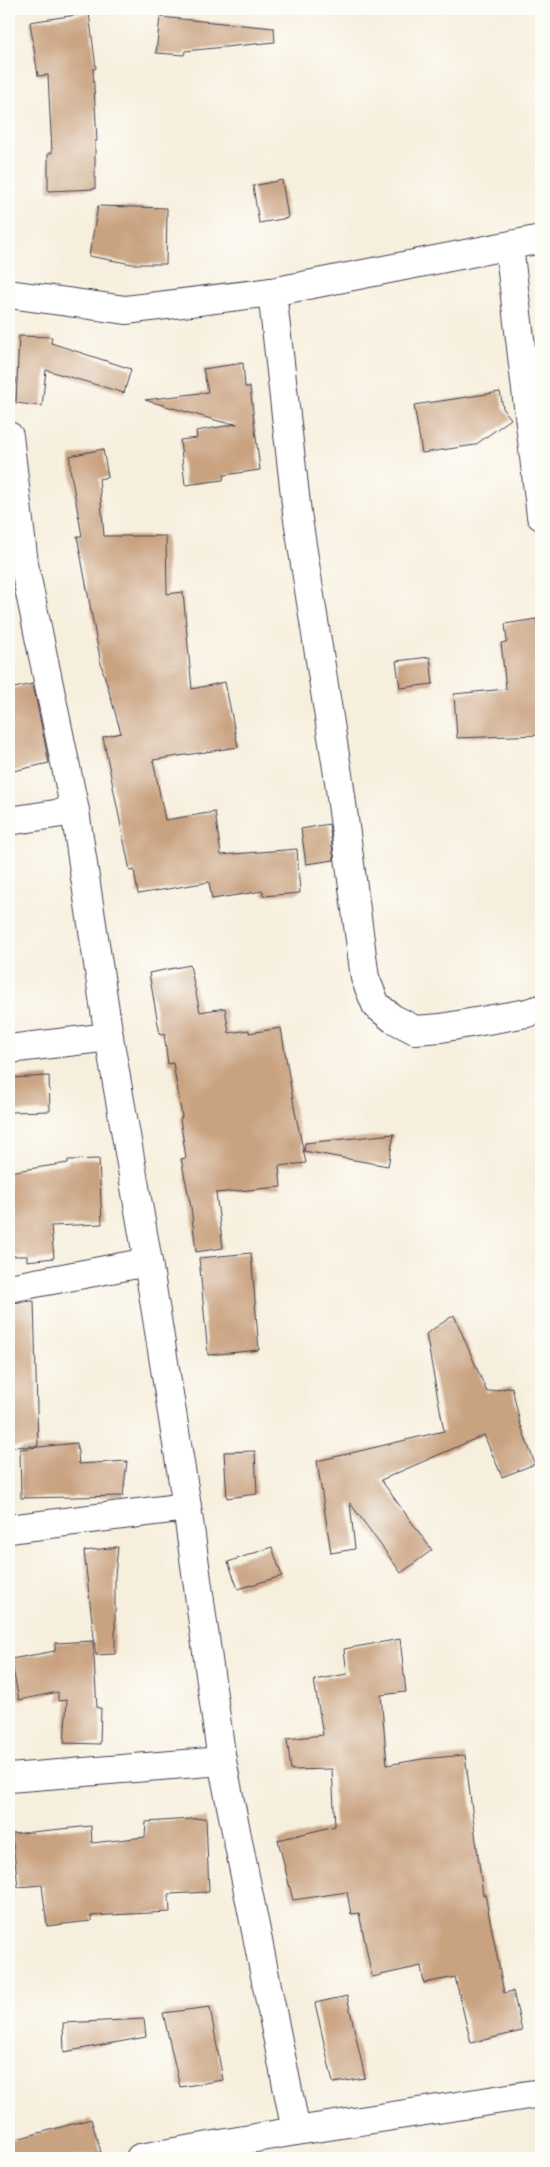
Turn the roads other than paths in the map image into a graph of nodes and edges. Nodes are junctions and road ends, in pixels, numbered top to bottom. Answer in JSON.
{"nodes":[{"id":1,"x":541,"y":238,"type":"edge"},
{"id":2,"x":509,"y":246,"type":"junction"},
{"id":3,"x":272,"y":292,"type":"junction"},
{"id":4,"x":9,"y":294,"type":"edge"},
{"id":5,"x":9,"y":436,"type":"edge"},
{"id":6,"x":541,"y":516,"type":"edge"},
{"id":7,"x":16,"y":565,"type":"edge"},
{"id":8,"x":75,"y":811,"type":"junction"},
{"id":9,"x":9,"y":821,"type":"edge"},
{"id":10,"x":541,"y":1009,"type":"edge"},
{"id":11,"x":109,"y":1037,"type":"junction"},
{"id":12,"x":9,"y":1049,"type":"edge"},
{"id":13,"x":148,"y":1262,"type":"junction"},
{"id":14,"x":9,"y":1288,"type":"edge"},
{"id":15,"x":187,"y":1507,"type":"junction"},
{"id":16,"x":9,"y":1528,"type":"edge"},
{"id":17,"x":222,"y":1762,"type":"junction"},
{"id":18,"x":9,"y":1778,"type":"edge"},
{"id":19,"x":541,"y":2093,"type":"edge"},
{"id":20,"x":296,"y":2131,"type":"junction"},
{"id":21,"x":140,"y":2158,"type":"edge"}],
"edges":[{"from":1,"to":2,"type":"street"},
{"from":2,"to":3,"type":"street"},
{"from":2,"to":6,"type":"street"},
{"from":3,"to":4,"type":"street"},
{"from":3,"to":10,"type":"street"},
{"from":5,"to":7,"type":"street"},
{"from":7,"to":8,"type":"street"},
{"from":8,"to":9,"type":"street"},
{"from":8,"to":11,"type":"street"},
{"from":11,"to":12,"type":"street"},
{"from":11,"to":13,"type":"street"},
{"from":13,"to":14,"type":"street"},
{"from":13,"to":15,"type":"street"},
{"from":15,"to":16,"type":"street"},
{"from":15,"to":17,"type":"street"},
{"from":17,"to":18,"type":"street"},
{"from":17,"to":20,"type":"street"},
{"from":19,"to":20,"type":"street"},
{"from":20,"to":21,"type":"street"}]}
